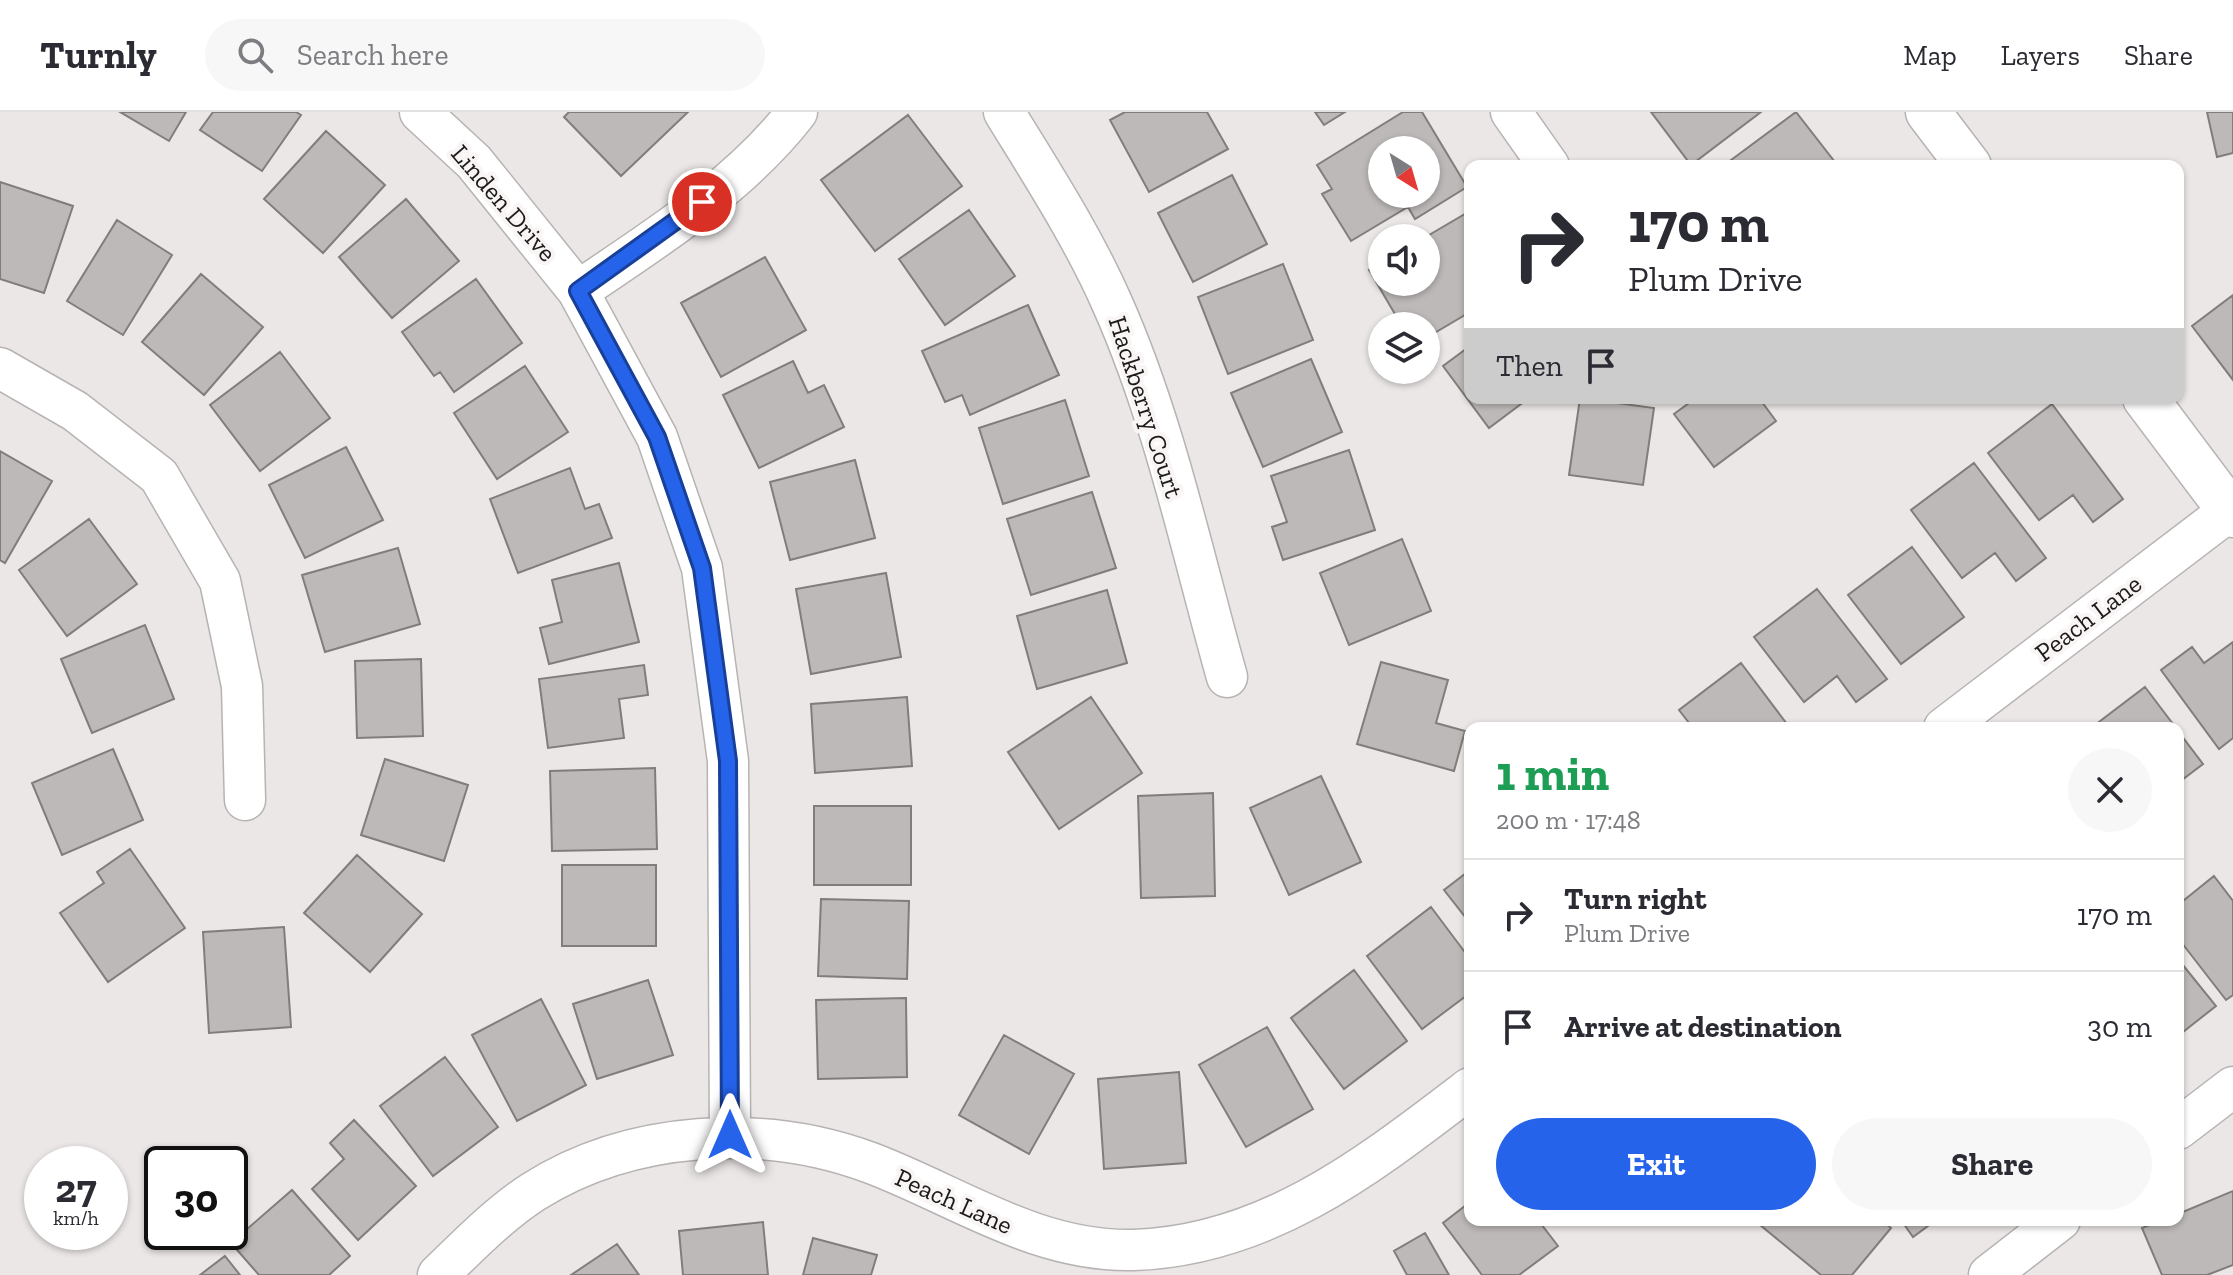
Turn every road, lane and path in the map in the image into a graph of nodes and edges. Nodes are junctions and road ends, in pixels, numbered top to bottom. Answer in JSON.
{"nodes":[{"id":1,"x":420,"y":112,"type":"edge"},
{"id":2,"x":797,"y":112,"type":"edge"},
{"id":3,"x":1004,"y":112,"type":"edge"},
{"id":4,"x":1511,"y":112,"type":"edge"},
{"id":5,"x":1928,"y":112,"type":"edge"},
{"id":6,"x":1545,"y":160,"type":"edge"},
{"id":7,"x":1964,"y":160,"type":"edge"},
{"id":8,"x":578,"y":291,"type":"junction"},
{"id":9,"x":0,"y":368,"type":"edge"},
{"id":10,"x":2150,"y":404,"type":"edge"},
{"id":11,"x":2232,"y":511,"type":"edge"},
{"id":12,"x":1227,"y":677,"type":"dead end"},
{"id":13,"x":1952,"y":722,"type":"edge"},
{"id":14,"x":245,"y":800,"type":"dead end"},
{"id":15,"x":2233,"y":1087,"type":"edge"},
{"id":16,"x":1464,"y":1093,"type":"edge"},
{"id":17,"x":2184,"y":1124,"type":"edge"},
{"id":18,"x":730,"y":1135,"type":"junction"},
{"id":19,"x":2052,"y":1226,"type":"edge"},
{"id":20,"x":438,"y":1275,"type":"edge"},
{"id":21,"x":1989,"y":1275,"type":"edge"}],
"edges":[{"from":1,"to":8,"type":"street","name":"Linden Drive"},
{"from":2,"to":8,"type":"street"},
{"from":3,"to":12,"type":"street","name":"Hackberry Court"},
{"from":4,"to":6,"type":"street"},
{"from":5,"to":7,"type":"street"},
{"from":8,"to":18,"type":"street","name":"Linden Drive"},
{"from":9,"to":14,"type":"street"},
{"from":10,"to":11,"type":"street"},
{"from":11,"to":13,"type":"street","name":"Peach Lane"},
{"from":15,"to":17,"type":"street"},
{"from":16,"to":18,"type":"street","name":"Peach Lane"},
{"from":18,"to":20,"type":"street","name":"Peach Lane"},
{"from":19,"to":21,"type":"street"}]}
